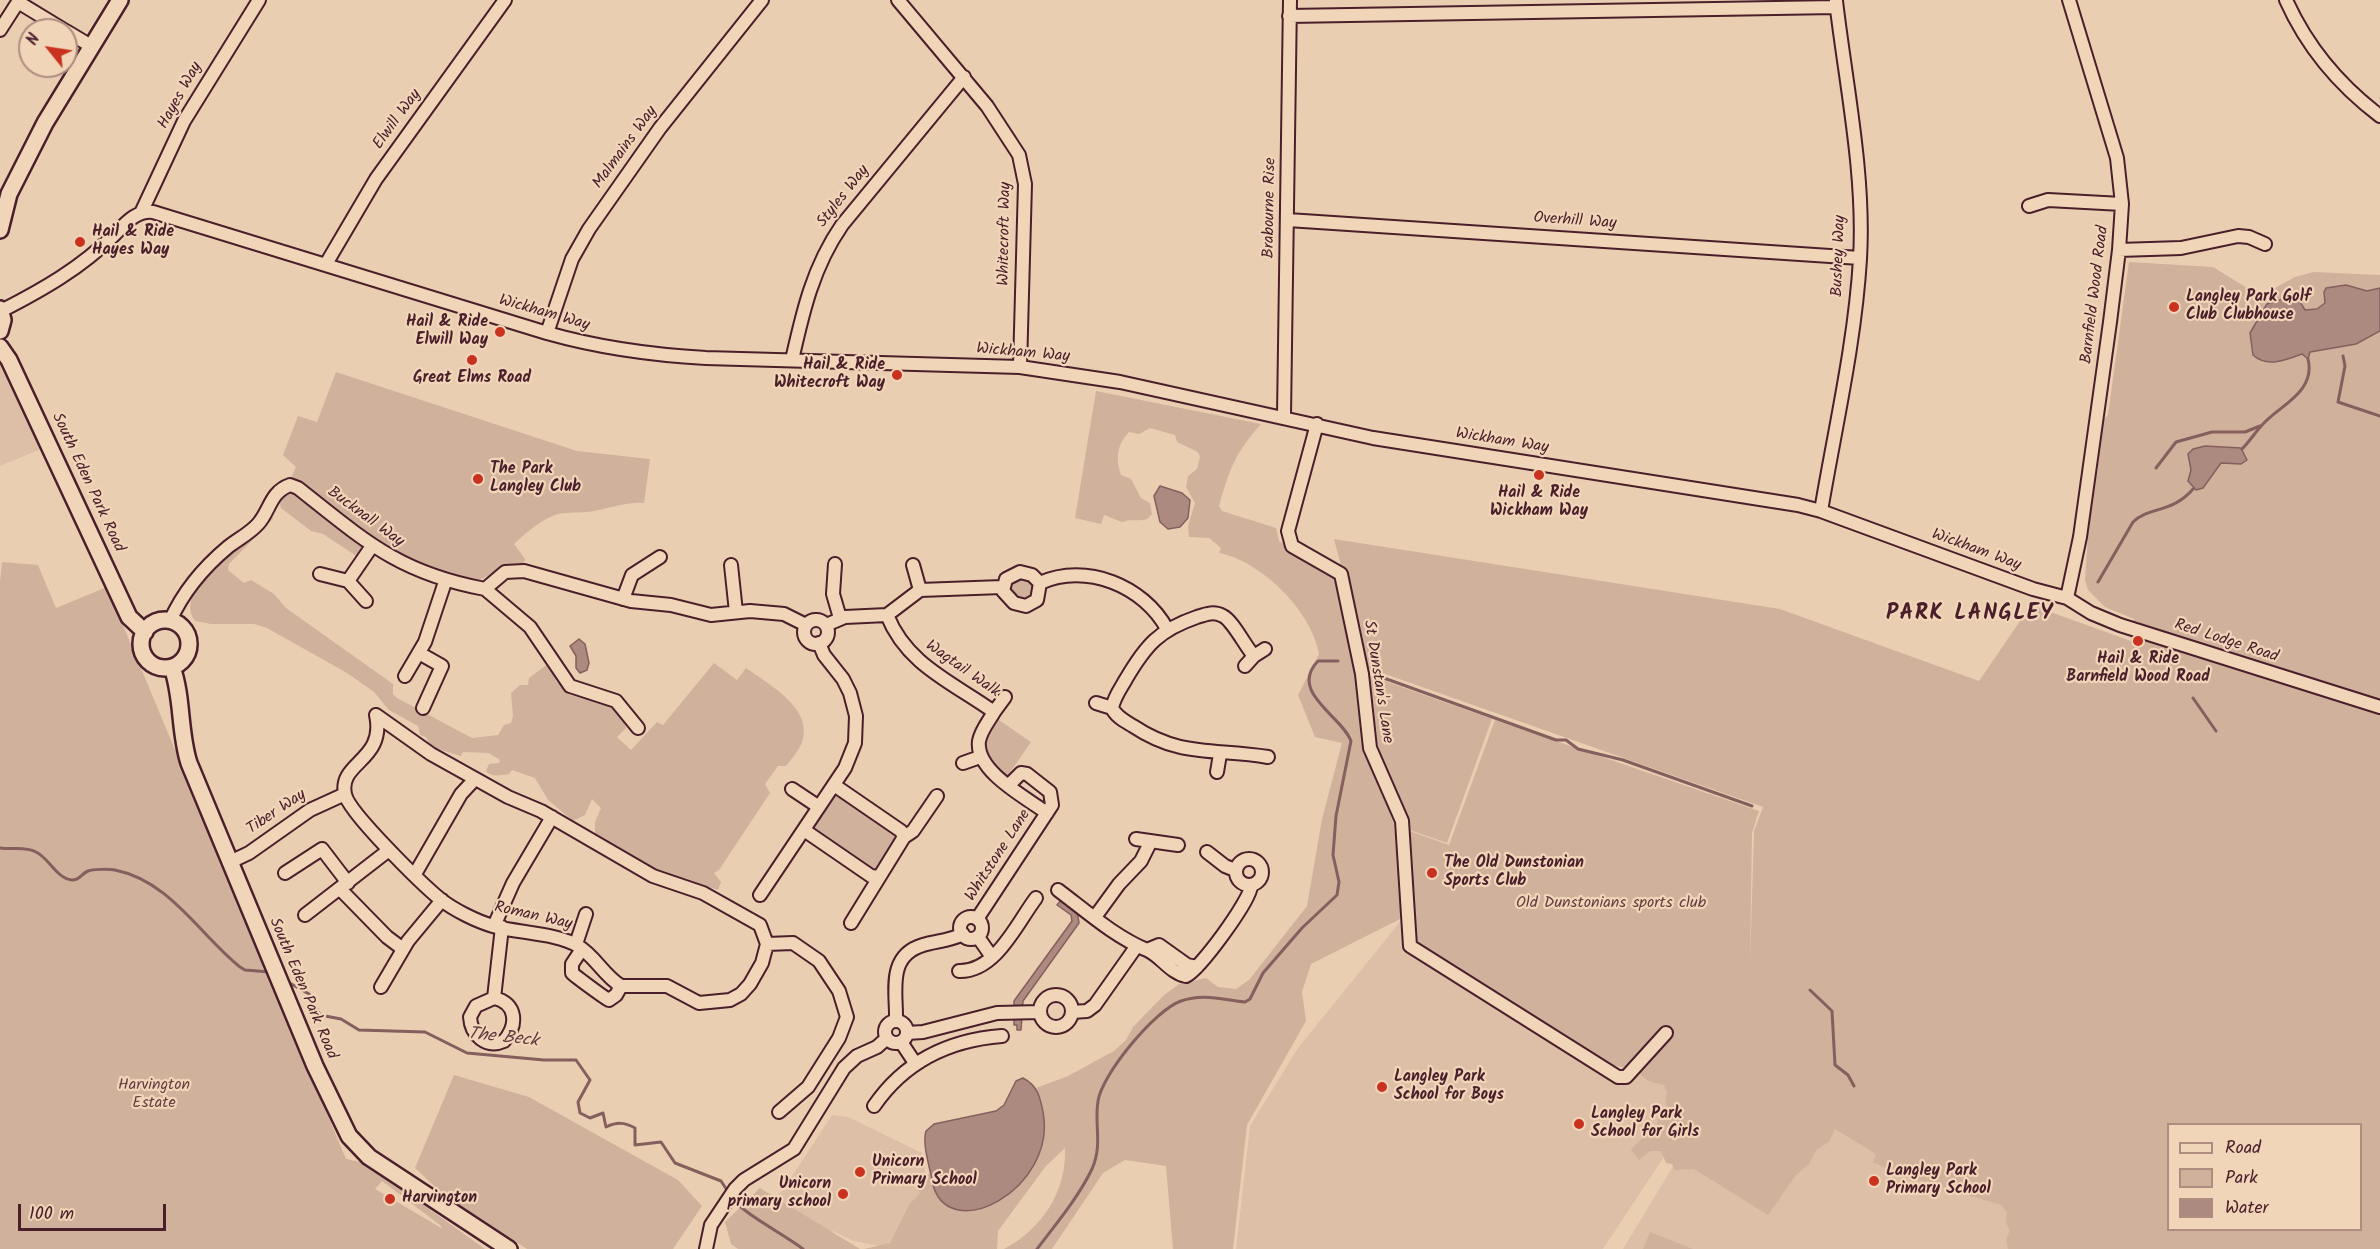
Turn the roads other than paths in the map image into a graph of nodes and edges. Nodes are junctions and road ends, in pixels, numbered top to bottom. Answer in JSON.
{"nodes":[{"id":1,"x":120,"y":0,"type":"edge"},
{"id":2,"x":259,"y":0,"type":"edge"},
{"id":3,"x":505,"y":0,"type":"edge"},
{"id":4,"x":762,"y":0,"type":"edge"},
{"id":5,"x":898,"y":0,"type":"edge"},
{"id":6,"x":1290,"y":0,"type":"edge"},
{"id":7,"x":2069,"y":0,"type":"edge"},
{"id":8,"x":2286,"y":0,"type":"edge"},
{"id":9,"x":1836,"y":3,"type":"edge"},
{"id":10,"x":1289,"y":16,"type":"junction"},
{"id":11,"x":44,"y":18,"type":"edge"},
{"id":12,"x":0,"y":30,"type":"edge"},
{"id":13,"x":78,"y":38,"type":"edge"},
{"id":14,"x":91,"y":46,"type":"junction"},
{"id":15,"x":964,"y":77,"type":"junction"},
{"id":16,"x":2380,"y":116,"type":"edge"},
{"id":17,"x":2122,"y":204,"type":"junction"},
{"id":18,"x":2029,"y":206,"type":"dead end"},
{"id":19,"x":141,"y":213,"type":"junction"},
{"id":20,"x":1288,"y":220,"type":"junction"},
{"id":21,"x":0,"y":230,"type":"edge"},
{"id":22,"x":2265,"y":244,"type":"dead end"},
{"id":23,"x":2120,"y":250,"type":"junction"},
{"id":24,"x":1860,"y":258,"type":"junction"},
{"id":25,"x":326,"y":264,"type":"junction"},
{"id":26,"x":1,"y":310,"type":"edge"},
{"id":27,"x":0,"y":331,"type":"edge"},
{"id":28,"x":547,"y":333,"type":"junction"},
{"id":29,"x":0,"y":347,"type":"edge"},
{"id":30,"x":792,"y":360,"type":"junction"},
{"id":31,"x":1020,"y":367,"type":"junction"},
{"id":32,"x":1284,"y":416,"type":"junction"},
{"id":33,"x":1317,"y":424,"type":"junction"},
{"id":34,"x":1821,"y":511,"type":"junction"},
{"id":35,"x":372,"y":546,"type":"junction"},
{"id":36,"x":660,"y":557,"type":"dead end"},
{"id":37,"x":835,"y":564,"type":"dead end"},
{"id":38,"x":731,"y":565,"type":"dead end"},
{"id":39,"x":913,"y":565,"type":"dead end"},
{"id":40,"x":320,"y":574,"type":"dead end"},
{"id":41,"x":348,"y":582,"type":"junction"},
{"id":42,"x":445,"y":582,"type":"junction"},
{"id":43,"x":1040,"y":583,"type":"junction"},
{"id":44,"x":1002,"y":587,"type":"junction"},
{"id":45,"x":486,"y":590,"type":"junction"},
{"id":46,"x":920,"y":590,"type":"junction"},
{"id":47,"x":2067,"y":598,"type":"junction"},
{"id":48,"x":623,"y":599,"type":"junction"},
{"id":49,"x":366,"y":601,"type":"dead end"},
{"id":50,"x":736,"y":612,"type":"junction"},
{"id":51,"x":887,"y":615,"type":"junction"},
{"id":52,"x":840,"y":618,"type":"junction"},
{"id":53,"x":170,"y":621,"type":"junction"},
{"id":54,"x":806,"y":625,"type":"junction"},
{"id":55,"x":826,"y":625,"type":"junction"},
{"id":56,"x":1167,"y":629,"type":"junction"},
{"id":57,"x":145,"y":632,"type":"junction"},
{"id":58,"x":819,"y":643,"type":"junction"},
{"id":59,"x":1265,"y":649,"type":"dead end"},
{"id":60,"x":419,"y":653,"type":"junction"},
{"id":61,"x":172,"y":667,"type":"junction"},
{"id":62,"x":405,"y":676,"type":"dead end"},
{"id":63,"x":1005,"y":697,"type":"dead end"},
{"id":64,"x":1096,"y":703,"type":"dead end"},
{"id":65,"x":2380,"y":707,"type":"edge"},
{"id":66,"x":423,"y":708,"type":"dead end"},
{"id":67,"x":1112,"y":708,"type":"junction"},
{"id":68,"x":994,"y":712,"type":"junction"},
{"id":69,"x":638,"y":728,"type":"dead end"},
{"id":70,"x":1220,"y":754,"type":"junction"},
{"id":71,"x":980,"y":757,"type":"junction"},
{"id":72,"x":1268,"y":757,"type":"dead end"},
{"id":73,"x":963,"y":763,"type":"dead end"},
{"id":74,"x":1217,"y":772,"type":"dead end"},
{"id":75,"x":475,"y":779,"type":"junction"},
{"id":76,"x":1007,"y":783,"type":"junction"},
{"id":77,"x":834,"y":785,"type":"junction"},
{"id":78,"x":792,"y":789,"type":"dead end"},
{"id":79,"x":345,"y":794,"type":"junction"},
{"id":80,"x":937,"y":796,"type":"dead end"},
{"id":81,"x":819,"y":807,"type":"junction"},
{"id":82,"x":1047,"y":813,"type":"junction"},
{"id":83,"x":552,"y":817,"type":"junction"},
{"id":84,"x":804,"y":830,"type":"junction"},
{"id":85,"x":904,"y":837,"type":"junction"},
{"id":86,"x":1136,"y":839,"type":"dead end"},
{"id":87,"x":1151,"y":841,"type":"junction"},
{"id":88,"x":1178,"y":845,"type":"dead end"},
{"id":89,"x":389,"y":850,"type":"junction"},
{"id":90,"x":1207,"y":852,"type":"dead end"},
{"id":91,"x":230,"y":862,"type":"junction"},
{"id":92,"x":1235,"y":870,"type":"junction"},
{"id":93,"x":285,"y":873,"type":"dead end"},
{"id":94,"x":415,"y":874,"type":"junction"},
{"id":95,"x":878,"y":877,"type":"junction"},
{"id":96,"x":344,"y":886,"type":"junction"},
{"id":97,"x":1251,"y":886,"type":"junction"},
{"id":98,"x":1058,"y":890,"type":"dead end"},
{"id":99,"x":760,"y":895,"type":"dead end"},
{"id":100,"x":1036,"y":898,"type":"dead end"},
{"id":101,"x":442,"y":900,"type":"junction"},
{"id":102,"x":586,"y":914,"type":"dead end"},
{"id":103,"x":305,"y":915,"type":"dead end"},
{"id":104,"x":1095,"y":917,"type":"junction"},
{"id":105,"x":977,"y":919,"type":"junction"},
{"id":106,"x":851,"y":923,"type":"dead end"},
{"id":107,"x":498,"y":927,"type":"junction"},
{"id":108,"x":963,"y":934,"type":"junction"},
{"id":109,"x":978,"y":937,"type":"junction"},
{"id":110,"x":767,"y":944,"type":"junction"},
{"id":111,"x":579,"y":947,"type":"junction"},
{"id":112,"x":403,"y":949,"type":"junction"},
{"id":113,"x":1142,"y":949,"type":"junction"},
{"id":114,"x":992,"y":957,"type":"junction"},
{"id":115,"x":959,"y":971,"type":"dead end"},
{"id":116,"x":621,"y":986,"type":"junction"},
{"id":117,"x":381,"y":987,"type":"dead end"},
{"id":118,"x":494,"y":998,"type":"dead end"},
{"id":119,"x":1040,"y":1012,"type":"junction"},
{"id":120,"x":1072,"y":1012,"type":"junction"},
{"id":121,"x":896,"y":1021,"type":"junction"},
{"id":122,"x":1666,"y":1033,"type":"dead end"},
{"id":123,"x":1002,"y":1036,"type":"dead end"},
{"id":124,"x":904,"y":1037,"type":"junction"},
{"id":125,"x":887,"y":1038,"type":"junction"},
{"id":126,"x":915,"y":1063,"type":"junction"},
{"id":127,"x":874,"y":1106,"type":"dead end"},
{"id":128,"x":779,"y":1112,"type":"dead end"},
{"id":129,"x":509,"y":1249,"type":"edge"},
{"id":130,"x":706,"y":1249,"type":"edge"}],
"edges":[{"from":1,"to":14,"type":"main road"},
{"from":2,"to":19,"type":"street","name":"Hayes Way"},
{"from":3,"to":25,"type":"street","name":"Elwill Way"},
{"from":4,"to":28,"type":"street","name":"Malmains Way"},
{"from":5,"to":15,"type":"street","name":"Whitecroft Way"},
{"from":6,"to":10,"type":"street","name":"Brabourne Rise"},
{"from":7,"to":17,"type":"street","name":"Barnfield Wood Road"},
{"from":8,"to":16,"type":"street"},
{"from":9,"to":10,"type":"street"},
{"from":9,"to":24,"type":"street","name":"Bushey Way"},
{"from":10,"to":20,"type":"street","name":"Brabourne Rise"},
{"from":11,"to":12,"type":"street"},
{"from":13,"to":14,"type":"street"},
{"from":14,"to":21,"type":"main road"},
{"from":15,"to":30,"type":"street","name":"Styles Way"},
{"from":15,"to":31,"type":"street","name":"Whitecroft Way"},
{"from":17,"to":18,"type":"street"},
{"from":17,"to":23,"type":"street","name":"Barnfield Wood Road"},
{"from":19,"to":25,"type":"street","name":"Wickham Way"},
{"from":19,"to":26,"type":"street"},
{"from":20,"to":24,"type":"street","name":"Overhill Way"},
{"from":20,"to":32,"type":"street","name":"Brabourne Rise"},
{"from":22,"to":23,"type":"street"},
{"from":23,"to":47,"type":"street","name":"Barnfield Wood Road"},
{"from":24,"to":34,"type":"street","name":"Bushey Way"},
{"from":25,"to":28,"type":"street","name":"Wickham Way"},
{"from":26,"to":27,"type":"main road"},
{"from":28,"to":30,"type":"street","name":"Wickham Way"},
{"from":29,"to":57,"type":"main road","name":"South Eden Park Road"},
{"from":30,"to":31,"type":"street","name":"Wickham Way"},
{"from":31,"to":32,"type":"street","name":"Wickham Way"},
{"from":32,"to":33,"type":"street","name":"Wickham Way"},
{"from":33,"to":34,"type":"street","name":"Wickham Way"},
{"from":33,"to":122,"type":"street","name":"St Dunstan's Lane"},
{"from":34,"to":47,"type":"street","name":"Wickham Way"},
{"from":35,"to":41,"type":"street"},
{"from":35,"to":42,"type":"street","name":"Bucknall Way"},
{"from":35,"to":53,"type":"street","name":"Bucknall Way"},
{"from":36,"to":48,"type":"street"},
{"from":37,"to":52,"type":"street"},
{"from":38,"to":50,"type":"street"},
{"from":39,"to":46,"type":"street"},
{"from":40,"to":41,"type":"street"},
{"from":41,"to":49,"type":"street"},
{"from":42,"to":45,"type":"street","name":"Bucknall Way"},
{"from":42,"to":60,"type":"street"},
{"from":43,"to":44,"type":"street"},
{"from":43,"to":44,"type":"street"},
{"from":43,"to":56,"type":"street"},
{"from":44,"to":46,"type":"street"},
{"from":45,"to":48,"type":"street"},
{"from":45,"to":69,"type":"street"},
{"from":46,"to":51,"type":"street"},
{"from":47,"to":65,"type":"street","name":"Red Lodge Road"},
{"from":48,"to":50,"type":"street"},
{"from":50,"to":54,"type":"street"},
{"from":51,"to":52,"type":"street"},
{"from":51,"to":68,"type":"street","name":"Wagtail Walk"},
{"from":52,"to":55,"type":"street"},
{"from":53,"to":57,"type":"main road"},
{"from":53,"to":61,"type":"main road"},
{"from":54,"to":55,"type":"street"},
{"from":54,"to":58,"type":"street"},
{"from":55,"to":58,"type":"street"},
{"from":56,"to":59,"type":"street"},
{"from":56,"to":67,"type":"street"},
{"from":57,"to":61,"type":"main road"},
{"from":58,"to":77,"type":"street"},
{"from":60,"to":62,"type":"street"},
{"from":60,"to":66,"type":"street"},
{"from":61,"to":91,"type":"main road","name":"South Eden Park Road"},
{"from":63,"to":68,"type":"street"},
{"from":64,"to":67,"type":"street"},
{"from":67,"to":70,"type":"street"},
{"from":68,"to":71,"type":"street","name":"Wagtail Walk"},
{"from":70,"to":72,"type":"street"},
{"from":70,"to":74,"type":"street"},
{"from":71,"to":73,"type":"street"},
{"from":71,"to":76,"type":"street"},
{"from":75,"to":79,"type":"street"},
{"from":75,"to":83,"type":"street"},
{"from":75,"to":94,"type":"street"},
{"from":76,"to":82,"type":"street"},
{"from":76,"to":82,"type":"street","name":"Whitstone Lane"},
{"from":77,"to":81,"type":"street"},
{"from":77,"to":85,"type":"street"},
{"from":78,"to":81,"type":"street"},
{"from":79,"to":89,"type":"street","name":"Roman Way"},
{"from":79,"to":91,"type":"street","name":"Tiber Way"},
{"from":80,"to":85,"type":"street"},
{"from":81,"to":84,"type":"street"},
{"from":82,"to":105,"type":"street","name":"Whitstone Lane"},
{"from":83,"to":107,"type":"street"},
{"from":83,"to":110,"type":"street"},
{"from":84,"to":95,"type":"street"},
{"from":84,"to":99,"type":"street"},
{"from":85,"to":95,"type":"street"},
{"from":86,"to":87,"type":"street"},
{"from":87,"to":88,"type":"street"},
{"from":87,"to":104,"type":"street"},
{"from":89,"to":94,"type":"street","name":"Roman Way"},
{"from":89,"to":96,"type":"street"},
{"from":90,"to":92,"type":"street"},
{"from":91,"to":129,"type":"main road","name":"South Eden Park Road"},
{"from":92,"to":97,"type":"street"},
{"from":92,"to":97,"type":"street"},
{"from":93,"to":96,"type":"street"},
{"from":94,"to":101,"type":"street","name":"Roman Way"},
{"from":95,"to":106,"type":"street"},
{"from":96,"to":103,"type":"street"},
{"from":96,"to":112,"type":"street"},
{"from":97,"to":113,"type":"street"},
{"from":98,"to":104,"type":"street"},
{"from":100,"to":114,"type":"street"},
{"from":101,"to":107,"type":"street","name":"Roman Way"},
{"from":101,"to":112,"type":"street"},
{"from":102,"to":111,"type":"street"},
{"from":104,"to":113,"type":"street"},
{"from":105,"to":108,"type":"street"},
{"from":105,"to":109,"type":"street"},
{"from":107,"to":111,"type":"street","name":"Roman Way"},
{"from":107,"to":118,"type":"street"},
{"from":108,"to":109,"type":"street"},
{"from":108,"to":121,"type":"street"},
{"from":109,"to":114,"type":"street"},
{"from":110,"to":116,"type":"street"},
{"from":110,"to":128,"type":"street"},
{"from":111,"to":116,"type":"street","name":"Roman Way"},
{"from":111,"to":116,"type":"street"},
{"from":112,"to":117,"type":"street"},
{"from":113,"to":120,"type":"street"},
{"from":114,"to":115,"type":"street"},
{"from":119,"to":120,"type":"street"},
{"from":119,"to":120,"type":"street"},
{"from":119,"to":124,"type":"street"},
{"from":121,"to":124,"type":"street"},
{"from":121,"to":125,"type":"street"},
{"from":123,"to":126,"type":"street"},
{"from":124,"to":125,"type":"street"},
{"from":124,"to":126,"type":"street"},
{"from":125,"to":130,"type":"street"},
{"from":126,"to":127,"type":"street"}]}
